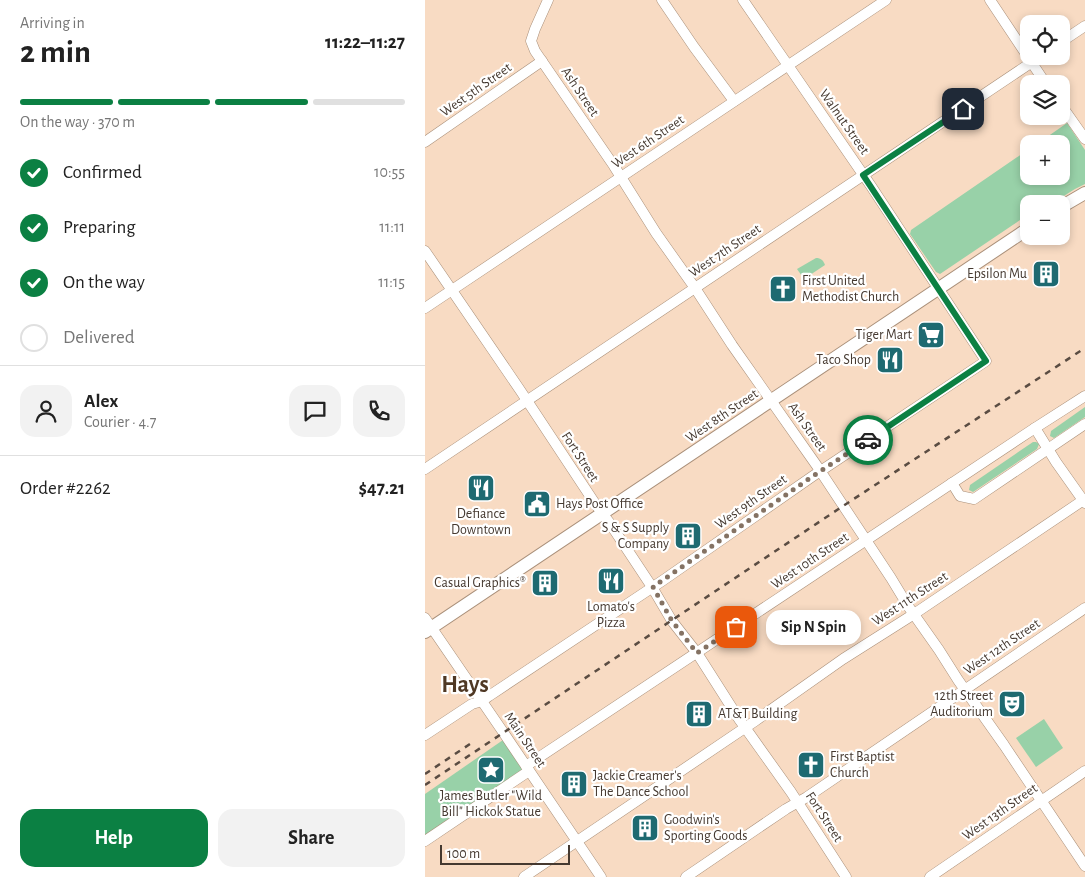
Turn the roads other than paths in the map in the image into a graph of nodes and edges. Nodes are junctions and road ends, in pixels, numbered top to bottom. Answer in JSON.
{"nodes":[{"id":1,"x":548,"y":0,"type":"edge"},
{"id":2,"x":662,"y":0,"type":"edge"},
{"id":3,"x":743,"y":0,"type":"edge"},
{"id":4,"x":886,"y":0,"type":"edge"},
{"id":5,"x":991,"y":0,"type":"edge"},
{"id":6,"x":1085,"y":26,"type":"edge"},
{"id":7,"x":1070,"y":36,"type":"edge"},
{"id":8,"x":1020,"y":38,"type":"edge"},
{"id":9,"x":542,"y":61,"type":"junction"},
{"id":10,"x":788,"y":65,"type":"junction"},
{"id":11,"x":1027,"y":65,"type":"edge"},
{"id":12,"x":735,"y":101,"type":"junction"},
{"id":13,"x":1070,"y":118,"type":"edge"},
{"id":14,"x":1085,"y":139,"type":"edge"},
{"id":15,"x":425,"y":142,"type":"edge"},
{"id":16,"x":863,"y":175,"type":"junction"},
{"id":17,"x":621,"y":176,"type":"junction"},
{"id":18,"x":1085,"y":193,"type":"edge"},
{"id":19,"x":1070,"y":202,"type":"edge"},
{"id":20,"x":1020,"y":234,"type":"edge"},
{"id":21,"x":425,"y":251,"type":"edge"},
{"id":22,"x":695,"y":288,"type":"junction"},
{"id":23,"x":939,"y":289,"type":"junction"},
{"id":24,"x":452,"y":290,"type":"junction"},
{"id":25,"x":425,"y":308,"type":"edge"},
{"id":26,"x":986,"y":361,"type":"joint"},
{"id":27,"x":1085,"y":396,"type":"edge"},
{"id":28,"x":771,"y":400,"type":"junction"},
{"id":29,"x":527,"y":401,"type":"junction"},
{"id":30,"x":1085,"y":424,"type":"edge"},
{"id":31,"x":1035,"y":428,"type":"junction"},
{"id":32,"x":1048,"y":449,"type":"junction"},
{"id":33,"x":425,"y":468,"type":"edge"},
{"id":34,"x":820,"y":471,"type":"junction"},
{"id":35,"x":951,"y":483,"type":"junction"},
{"id":36,"x":1084,"y":501,"type":"edge"},
{"id":37,"x":602,"y":514,"type":"junction"},
{"id":38,"x":866,"y":540,"type":"junction"},
{"id":39,"x":653,"y":587,"type":"junction"},
{"id":40,"x":1085,"y":608,"type":"edge"},
{"id":41,"x":914,"y":614,"type":"junction"},
{"id":42,"x":427,"y":626,"type":"edge"},
{"id":43,"x":697,"y":653,"type":"junction"},
{"id":44,"x":965,"y":689,"type":"junction"},
{"id":45,"x":482,"y":701,"type":"junction"},
{"id":46,"x":745,"y":727,"type":"junction"},
{"id":47,"x":425,"y":735,"type":"edge"},
{"id":48,"x":528,"y":768,"type":"junction"},
{"id":49,"x":1085,"y":771,"type":"edge"},
{"id":50,"x":1042,"y":801,"type":"junction"},
{"id":51,"x":798,"y":802,"type":"junction"},
{"id":52,"x":425,"y":841,"type":"edge"},
{"id":53,"x":577,"y":841,"type":"junction"},
{"id":54,"x":1085,"y":866,"type":"edge"},
{"id":55,"x":524,"y":877,"type":"edge"},
{"id":56,"x":601,"y":877,"type":"edge"},
{"id":57,"x":686,"y":877,"type":"edge"},
{"id":58,"x":846,"y":877,"type":"edge"},
{"id":59,"x":930,"y":877,"type":"edge"}],
"edges":[{"from":1,"to":9,"type":"street","name":"Ash Street"},
{"from":2,"to":12,"type":"street"},
{"from":3,"to":10,"type":"street","name":"Walnut Street"},
{"from":4,"to":10,"type":"street","name":"West 6th Street"},
{"from":5,"to":8,"type":"street"},
{"from":6,"to":7,"type":"street"},
{"from":9,"to":15,"type":"street","name":"West 5th Street"},
{"from":9,"to":17,"type":"street","name":"Ash Street"},
{"from":10,"to":12,"type":"street","name":"West 6th Street"},
{"from":10,"to":16,"type":"street","name":"Walnut Street"},
{"from":11,"to":16,"type":"street","name":"West 7th Street"},
{"from":12,"to":17,"type":"street","name":"West 6th Street"},
{"from":13,"to":14,"type":"street"},
{"from":16,"to":22,"type":"street","name":"West 7th Street"},
{"from":16,"to":23,"type":"street","name":"Walnut Street"},
{"from":17,"to":22,"type":"street","name":"Ash Street"},
{"from":17,"to":24,"type":"street","name":"West 6th Street"},
{"from":18,"to":19,"type":"main road"},
{"from":20,"to":23,"type":"main road","name":"West 8th Street"},
{"from":21,"to":24,"type":"street","name":"Fort Street"},
{"from":22,"to":28,"type":"street","name":"Ash Street"},
{"from":22,"to":29,"type":"street","name":"West 7th Street"},
{"from":23,"to":26,"type":"street","name":"Walnut Street"},
{"from":23,"to":28,"type":"main road","name":"West 8th Street"},
{"from":24,"to":25,"type":"street","name":"West 6th Street"},
{"from":24,"to":29,"type":"street","name":"Fort Street"},
{"from":26,"to":34,"type":"street","name":"West 9th Street"},
{"from":27,"to":31,"type":"street","name":"West 10th Street"},
{"from":28,"to":34,"type":"street","name":"Ash Street"},
{"from":28,"to":37,"type":"main road","name":"West 8th Street"},
{"from":29,"to":33,"type":"street","name":"West 7th Street"},
{"from":29,"to":37,"type":"street","name":"Fort Street"},
{"from":30,"to":32,"type":"street"},
{"from":31,"to":32,"type":"street"},
{"from":31,"to":35,"type":"street","name":"West 10th Street"},
{"from":32,"to":35,"type":"street"},
{"from":32,"to":36,"type":"street"},
{"from":34,"to":38,"type":"street","name":"Ash Street"},
{"from":34,"to":39,"type":"street","name":"West 9th Street"},
{"from":35,"to":38,"type":"street","name":"West 10th Street"},
{"from":36,"to":41,"type":"street","name":"West 11th Street"},
{"from":37,"to":39,"type":"street","name":"Fort Street"},
{"from":37,"to":42,"type":"main road","name":"West 8th Street"},
{"from":38,"to":41,"type":"street","name":"Ash Street"},
{"from":38,"to":43,"type":"street","name":"West 10th Street"},
{"from":39,"to":43,"type":"street","name":"Fort Street"},
{"from":39,"to":45,"type":"street","name":"West 9th Street"},
{"from":40,"to":44,"type":"street","name":"West 12th Street"},
{"from":41,"to":44,"type":"street","name":"Ash Street"},
{"from":41,"to":46,"type":"street","name":"West 11th Street"},
{"from":42,"to":45,"type":"street","name":"Main Street"},
{"from":43,"to":46,"type":"street","name":"Fort Street"},
{"from":43,"to":48,"type":"street","name":"West 10th Street"},
{"from":44,"to":50,"type":"street","name":"Ash Street"},
{"from":44,"to":51,"type":"street","name":"West 12th Street"},
{"from":45,"to":47,"type":"street","name":"West 9th Street"},
{"from":45,"to":48,"type":"street","name":"Main Street"},
{"from":46,"to":51,"type":"street","name":"Fort Street"},
{"from":46,"to":53,"type":"street","name":"West 11th Street"},
{"from":48,"to":52,"type":"street","name":"West 10th Street"},
{"from":48,"to":53,"type":"street","name":"Main Street"},
{"from":49,"to":50,"type":"street","name":"West 13th Street"},
{"from":50,"to":54,"type":"street","name":"Ash Street"},
{"from":50,"to":59,"type":"street","name":"West 13th Street"},
{"from":51,"to":57,"type":"street","name":"West 12th Street"},
{"from":51,"to":58,"type":"street","name":"Fort Street"},
{"from":53,"to":55,"type":"street","name":"West 11th Street"},
{"from":53,"to":56,"type":"street","name":"Main Street"}]}
